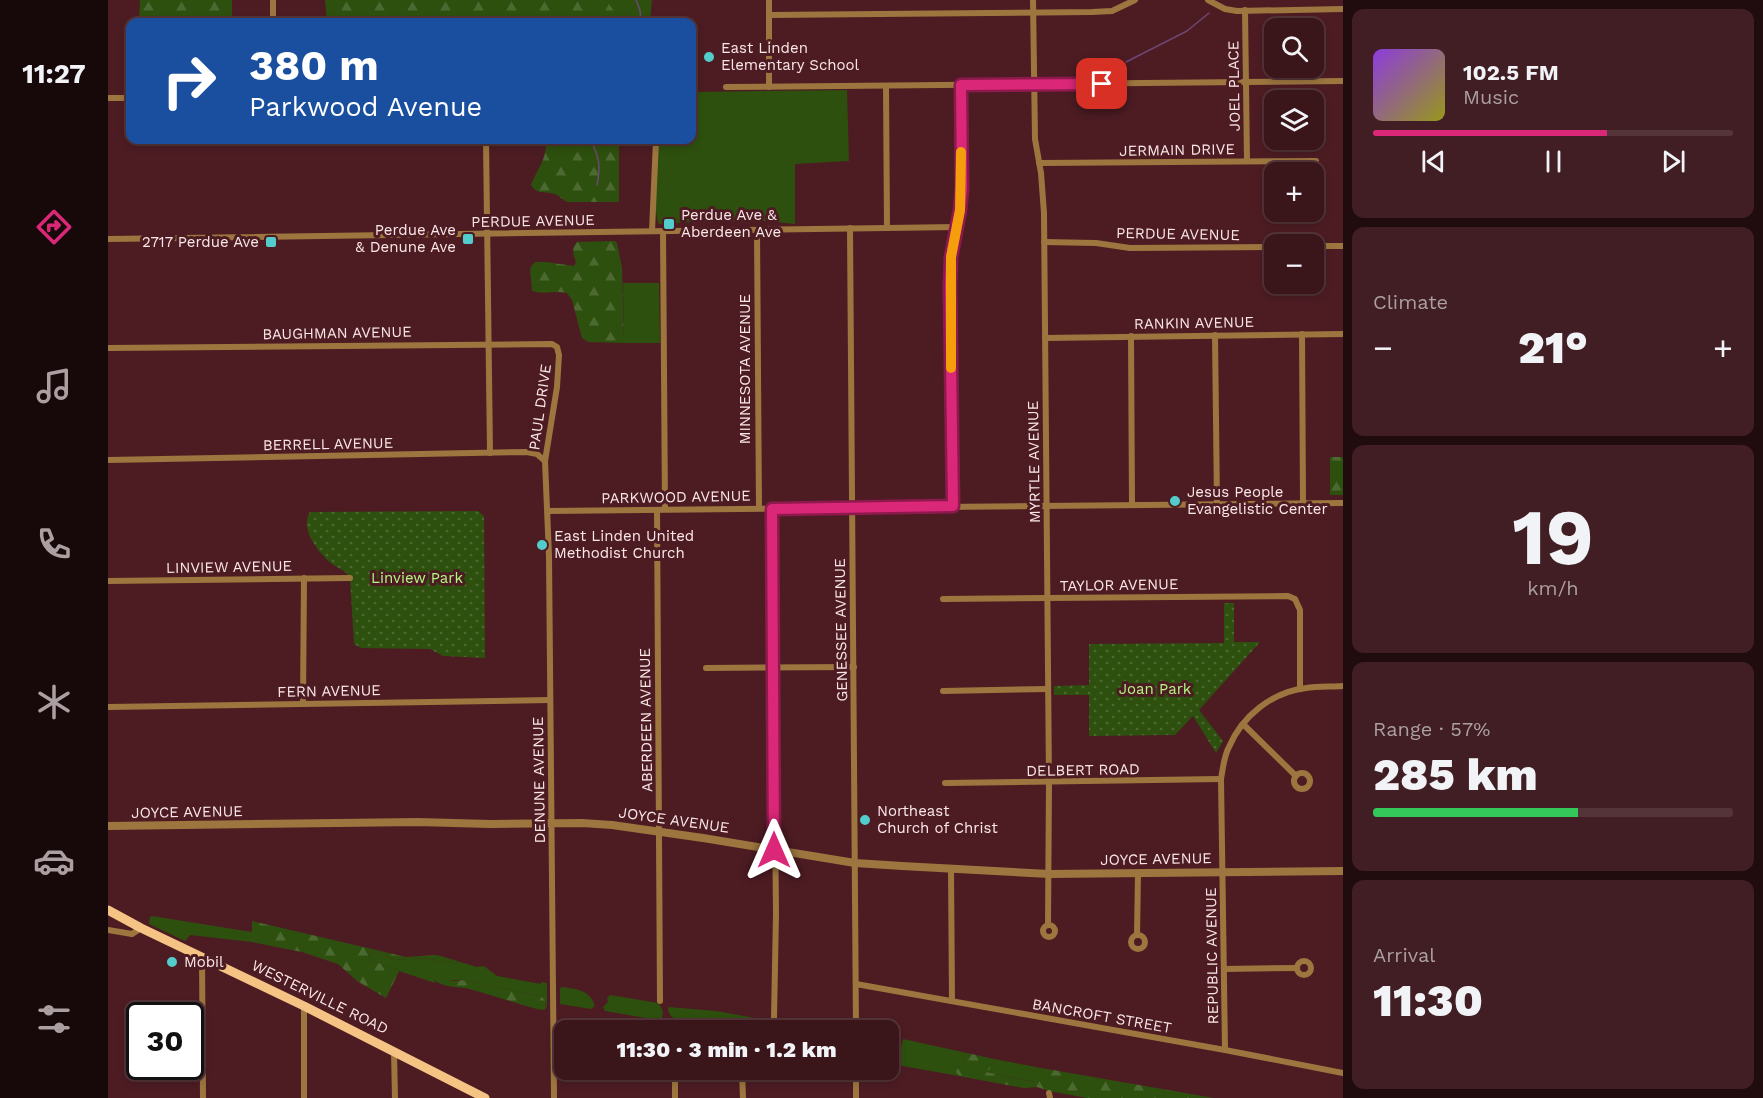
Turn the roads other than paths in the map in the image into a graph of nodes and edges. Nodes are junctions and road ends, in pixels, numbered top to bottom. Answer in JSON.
{"nodes":[{"id":1,"x":273,"y":0,"type":"edge"},
{"id":2,"x":769,"y":0,"type":"edge"},
{"id":3,"x":1033,"y":0,"type":"edge"},
{"id":4,"x":1136,"y":0,"type":"edge"},
{"id":5,"x":1208,"y":0,"type":"edge"},
{"id":6,"x":1343,"y":9,"type":"edge"},
{"id":7,"x":1245,"y":10,"type":"junction"},
{"id":8,"x":1034,"y":13,"type":"junction"},
{"id":9,"x":769,"y":15,"type":"junction"},
{"id":10,"x":273,"y":18,"type":"edge"},
{"id":11,"x":1343,"y":81,"type":"edge"},
{"id":12,"x":1246,"y":82,"type":"junction"},
{"id":13,"x":1034,"y":84,"type":"junction"},
{"id":14,"x":961,"y":85,"type":"junction"},
{"id":15,"x":886,"y":86,"type":"junction"},
{"id":16,"x":726,"y":87,"type":"dead end"},
{"id":17,"x":769,"y":87,"type":"junction"},
{"id":18,"x":108,"y":98,"type":"edge"},
{"id":19,"x":126,"y":98,"type":"edge"},
{"id":20,"x":486,"y":144,"type":"edge"},
{"id":21,"x":656,"y":144,"type":"edge"},
{"id":22,"x":1316,"y":160,"type":"dead end"},
{"id":23,"x":1247,"y":161,"type":"junction"},
{"id":24,"x":1039,"y":163,"type":"junction"},
{"id":25,"x":957,"y":227,"type":"junction"},
{"id":26,"x":850,"y":228,"type":"junction"},
{"id":27,"x":887,"y":228,"type":"junction"},
{"id":28,"x":757,"y":230,"type":"junction"},
{"id":29,"x":652,"y":231,"type":"junction"},
{"id":30,"x":663,"y":231,"type":"junction"},
{"id":31,"x":487,"y":234,"type":"junction"},
{"id":32,"x":108,"y":239,"type":"edge"},
{"id":33,"x":1044,"y":242,"type":"junction"},
{"id":34,"x":1324,"y":246,"type":"edge"},
{"id":35,"x":1343,"y":246,"type":"edge"},
{"id":36,"x":1264,"y":247,"type":"edge"},
{"id":37,"x":1302,"y":334,"type":"junction"},
{"id":38,"x":1343,"y":334,"type":"edge"},
{"id":39,"x":1215,"y":335,"type":"junction"},
{"id":40,"x":1131,"y":336,"type":"junction"},
{"id":41,"x":1045,"y":338,"type":"junction"},
{"id":42,"x":488,"y":345,"type":"junction"},
{"id":43,"x":108,"y":348,"type":"edge"},
{"id":44,"x":559,"y":355,"type":"joint"},
{"id":45,"x":490,"y":453,"type":"junction"},
{"id":46,"x":108,"y":460,"type":"edge"},
{"id":47,"x":545,"y":461,"type":"junction"},
{"id":48,"x":1303,"y":503,"type":"junction"},
{"id":49,"x":1343,"y":503,"type":"edge"},
{"id":50,"x":1217,"y":504,"type":"junction"},
{"id":51,"x":1132,"y":505,"type":"junction"},
{"id":52,"x":953,"y":506,"type":"junction"},
{"id":53,"x":1047,"y":506,"type":"junction"},
{"id":54,"x":759,"y":508,"type":"junction"},
{"id":55,"x":853,"y":508,"type":"junction"},
{"id":56,"x":665,"y":509,"type":"junction"},
{"id":57,"x":772,"y":509,"type":"junction"},
{"id":58,"x":657,"y":510,"type":"junction"},
{"id":59,"x":548,"y":511,"type":"junction"},
{"id":60,"x":351,"y":578,"type":"dead end"},
{"id":61,"x":304,"y":579,"type":"junction"},
{"id":62,"x":108,"y":581,"type":"edge"},
{"id":63,"x":1047,"y":598,"type":"junction"},
{"id":64,"x":943,"y":599,"type":"dead end"},
{"id":65,"x":774,"y":667,"type":"junction"},
{"id":66,"x":854,"y":667,"type":"junction"},
{"id":67,"x":706,"y":668,"type":"dead end"},
{"id":68,"x":1343,"y":686,"type":"edge"},
{"id":69,"x":1300,"y":688,"type":"junction"},
{"id":70,"x":1048,"y":689,"type":"junction"},
{"id":71,"x":944,"y":691,"type":"dead end"},
{"id":72,"x":550,"y":700,"type":"junction"},
{"id":73,"x":303,"y":703,"type":"junction"},
{"id":74,"x":108,"y":707,"type":"edge"},
{"id":75,"x":1243,"y":724,"type":"junction"},
{"id":76,"x":1296,"y":776,"type":"dead end"},
{"id":77,"x":1221,"y":778,"type":"junction"},
{"id":78,"x":1049,"y":782,"type":"junction"},
{"id":79,"x":945,"y":783,"type":"dead end"},
{"id":80,"x":552,"y":823,"type":"junction"},
{"id":81,"x":108,"y":826,"type":"edge"},
{"id":82,"x":660,"y":832,"type":"junction"},
{"id":83,"x":774,"y":850,"type":"junction"},
{"id":84,"x":855,"y":862,"type":"junction"},
{"id":85,"x":951,"y":869,"type":"junction"},
{"id":86,"x":1343,"y":871,"type":"edge"},
{"id":87,"x":1222,"y":872,"type":"junction"},
{"id":88,"x":1137,"y":873,"type":"junction"},
{"id":89,"x":1049,"y":874,"type":"junction"},
{"id":90,"x":108,"y":910,"type":"edge"},
{"id":91,"x":1048,"y":925,"type":"dead end"},
{"id":92,"x":141,"y":928,"type":"junction"},
{"id":93,"x":108,"y":930,"type":"edge"},
{"id":94,"x":1137,"y":935,"type":"dead end"},
{"id":95,"x":202,"y":956,"type":"junction"},
{"id":96,"x":1297,"y":968,"type":"dead end"},
{"id":97,"x":1224,"y":969,"type":"junction"},
{"id":98,"x":856,"y":984,"type":"junction"},
{"id":99,"x":660,"y":1001,"type":"dead end"},
{"id":100,"x":952,"y":1001,"type":"junction"},
{"id":101,"x":304,"y":1006,"type":"junction"},
{"id":102,"x":774,"y":1018,"type":"dead end"},
{"id":103,"x":856,"y":1020,"type":"edge"},
{"id":104,"x":1225,"y":1050,"type":"junction"},
{"id":105,"x":394,"y":1051,"type":"junction"},
{"id":106,"x":1343,"y":1073,"type":"edge"},
{"id":107,"x":675,"y":1080,"type":"edge"},
{"id":108,"x":742,"y":1080,"type":"edge"},
{"id":109,"x":856,"y":1080,"type":"edge"},
{"id":110,"x":203,"y":1098,"type":"edge"},
{"id":111,"x":304,"y":1098,"type":"edge"},
{"id":112,"x":395,"y":1098,"type":"edge"},
{"id":113,"x":485,"y":1098,"type":"edge"},
{"id":114,"x":554,"y":1098,"type":"edge"},
{"id":115,"x":675,"y":1098,"type":"edge"},
{"id":116,"x":742,"y":1098,"type":"edge"},
{"id":117,"x":856,"y":1098,"type":"edge"}],
"edges":[{"from":1,"to":10,"type":"street"},
{"from":2,"to":9,"type":"street"},
{"from":3,"to":8,"type":"street","name":"MYRTLE AVENUE"},
{"from":4,"to":8,"type":"street"},
{"from":5,"to":7,"type":"street"},
{"from":6,"to":7,"type":"street"},
{"from":7,"to":12,"type":"street","name":"JOEL PLACE"},
{"from":8,"to":9,"type":"street"},
{"from":8,"to":13,"type":"street","name":"MYRTLE AVENUE"},
{"from":9,"to":17,"type":"street"},
{"from":11,"to":12,"type":"street"},
{"from":12,"to":13,"type":"street"},
{"from":12,"to":23,"type":"street","name":"JOEL PLACE"},
{"from":13,"to":14,"type":"street"},
{"from":13,"to":24,"type":"street","name":"MYRTLE AVENUE"},
{"from":14,"to":15,"type":"street"},
{"from":14,"to":25,"type":"street"},
{"from":15,"to":17,"type":"street"},
{"from":15,"to":27,"type":"street"},
{"from":16,"to":17,"type":"street"},
{"from":18,"to":19,"type":"street"},
{"from":20,"to":31,"type":"street"},
{"from":21,"to":29,"type":"street"},
{"from":22,"to":23,"type":"street","name":"JERMAIN DRIVE"},
{"from":23,"to":24,"type":"street","name":"JERMAIN DRIVE"},
{"from":24,"to":33,"type":"street","name":"MYRTLE AVENUE"},
{"from":25,"to":27,"type":"street","name":"PERDUE AVENUE"},
{"from":25,"to":52,"type":"street"},
{"from":26,"to":27,"type":"street","name":"PERDUE AVENUE"},
{"from":26,"to":28,"type":"street","name":"PERDUE AVENUE"},
{"from":26,"to":55,"type":"street","name":"GENESSEE AVENUE"},
{"from":28,"to":30,"type":"street","name":"PERDUE AVENUE"},
{"from":28,"to":54,"type":"street","name":"MINNESOTA AVENUE"},
{"from":29,"to":30,"type":"street","name":"PERDUE AVENUE"},
{"from":29,"to":31,"type":"street","name":"PERDUE AVENUE"},
{"from":30,"to":56,"type":"street"},
{"from":31,"to":32,"type":"street","name":"PERDUE AVENUE"},
{"from":31,"to":42,"type":"street"},
{"from":33,"to":36,"type":"street","name":"PERDUE AVENUE"},
{"from":33,"to":41,"type":"street","name":"MYRTLE AVENUE"},
{"from":34,"to":35,"type":"street"},
{"from":37,"to":38,"type":"street","name":"RANKIN AVENUE"},
{"from":37,"to":39,"type":"street","name":"RANKIN AVENUE"},
{"from":37,"to":48,"type":"street"},
{"from":39,"to":40,"type":"street","name":"RANKIN AVENUE"},
{"from":39,"to":50,"type":"street"},
{"from":40,"to":41,"type":"street","name":"RANKIN AVENUE"},
{"from":40,"to":51,"type":"street"},
{"from":41,"to":53,"type":"street","name":"MYRTLE AVENUE"},
{"from":42,"to":43,"type":"street","name":"BAUGHMAN AVENUE"},
{"from":42,"to":44,"type":"street","name":"BAUGHMAN AVENUE"},
{"from":42,"to":45,"type":"street"},
{"from":44,"to":47,"type":"street","name":"PAUL DRIVE"},
{"from":45,"to":46,"type":"street","name":"BERRELL AVENUE"},
{"from":45,"to":47,"type":"street","name":"BERRELL AVENUE"},
{"from":47,"to":59,"type":"street","name":"DENUNE AVENUE"},
{"from":48,"to":49,"type":"street","name":"PARKWOOD AVENUE"},
{"from":48,"to":50,"type":"street","name":"PARKWOOD AVENUE"},
{"from":50,"to":51,"type":"street","name":"PARKWOOD AVENUE"},
{"from":51,"to":53,"type":"street","name":"PARKWOOD AVENUE"},
{"from":52,"to":53,"type":"street","name":"PARKWOOD AVENUE"},
{"from":52,"to":55,"type":"street","name":"PARKWOOD AVENUE"},
{"from":53,"to":63,"type":"street","name":"MYRTLE AVENUE"},
{"from":54,"to":56,"type":"street","name":"PARKWOOD AVENUE"},
{"from":54,"to":57,"type":"street","name":"PARKWOOD AVENUE"},
{"from":55,"to":57,"type":"street","name":"PARKWOOD AVENUE"},
{"from":55,"to":66,"type":"street","name":"GENESSEE AVENUE"},
{"from":56,"to":58,"type":"street","name":"PARKWOOD AVENUE"},
{"from":57,"to":65,"type":"street"},
{"from":58,"to":59,"type":"street","name":"PARKWOOD AVENUE"},
{"from":58,"to":82,"type":"street","name":"ABERDEEN AVENUE"},
{"from":59,"to":72,"type":"street","name":"DENUNE AVENUE"},
{"from":60,"to":61,"type":"street","name":"LINVIEW AVENUE"},
{"from":61,"to":62,"type":"street","name":"LINVIEW AVENUE"},
{"from":61,"to":73,"type":"street"},
{"from":63,"to":64,"type":"street","name":"TAYLOR AVENUE"},
{"from":63,"to":69,"type":"street","name":"TAYLOR AVENUE"},
{"from":63,"to":70,"type":"street","name":"MYRTLE AVENUE"},
{"from":65,"to":66,"type":"street"},
{"from":65,"to":67,"type":"street"},
{"from":65,"to":83,"type":"street"},
{"from":66,"to":84,"type":"street","name":"GENESSEE AVENUE"},
{"from":68,"to":69,"type":"street"},
{"from":69,"to":75,"type":"street"},
{"from":70,"to":71,"type":"street"},
{"from":70,"to":78,"type":"street","name":"MYRTLE AVENUE"},
{"from":72,"to":73,"type":"street","name":"FERN AVENUE"},
{"from":72,"to":80,"type":"street","name":"DENUNE AVENUE"},
{"from":73,"to":74,"type":"street","name":"FERN AVENUE"},
{"from":75,"to":76,"type":"street"},
{"from":75,"to":77,"type":"street","name":"REPUBLIC AVENUE"},
{"from":77,"to":78,"type":"street","name":"DELBERT ROAD"},
{"from":77,"to":87,"type":"street","name":"REPUBLIC AVENUE"},
{"from":78,"to":79,"type":"street","name":"DELBERT ROAD"},
{"from":78,"to":89,"type":"street","name":"MYRTLE AVENUE"},
{"from":80,"to":81,"type":"street","name":"JOYCE AVENUE"},
{"from":80,"to":82,"type":"street","name":"JOYCE AVENUE"},
{"from":80,"to":114,"type":"street","name":"DENUNE AVENUE"},
{"from":82,"to":83,"type":"street","name":"JOYCE AVENUE"},
{"from":82,"to":99,"type":"street","name":"ABERDEEN AVENUE"},
{"from":83,"to":84,"type":"street","name":"JOYCE AVENUE"},
{"from":83,"to":102,"type":"street"},
{"from":84,"to":85,"type":"street","name":"JOYCE AVENUE"},
{"from":84,"to":98,"type":"street","name":"GENESSEE AVENUE"},
{"from":85,"to":89,"type":"street","name":"JOYCE AVENUE"},
{"from":85,"to":100,"type":"street"},
{"from":86,"to":87,"type":"street","name":"JOYCE AVENUE"},
{"from":87,"to":88,"type":"street","name":"JOYCE AVENUE"},
{"from":87,"to":97,"type":"street","name":"REPUBLIC AVENUE"},
{"from":88,"to":89,"type":"street","name":"JOYCE AVENUE"},
{"from":88,"to":94,"type":"street"},
{"from":89,"to":91,"type":"street","name":"MYRTLE AVENUE"},
{"from":90,"to":92,"type":"main road","name":"WESTERVILLE ROAD"},
{"from":92,"to":93,"type":"street"},
{"from":92,"to":95,"type":"main road","name":"WESTERVILLE ROAD"},
{"from":95,"to":101,"type":"main road","name":"WESTERVILLE ROAD"},
{"from":95,"to":110,"type":"street"},
{"from":96,"to":97,"type":"street"},
{"from":97,"to":104,"type":"street","name":"REPUBLIC AVENUE"},
{"from":98,"to":100,"type":"street","name":"BANCROFT STREET"},
{"from":98,"to":103,"type":"street","name":"GENESSEE AVENUE"},
{"from":100,"to":104,"type":"street","name":"BANCROFT STREET"},
{"from":101,"to":105,"type":"main road","name":"WESTERVILLE ROAD"},
{"from":101,"to":111,"type":"street"},
{"from":104,"to":106,"type":"street","name":"BANCROFT STREET"},
{"from":105,"to":112,"type":"street"},
{"from":105,"to":113,"type":"main road","name":"WESTERVILLE ROAD"},
{"from":107,"to":115,"type":"street"},
{"from":108,"to":116,"type":"street"},
{"from":109,"to":117,"type":"street"}]}
